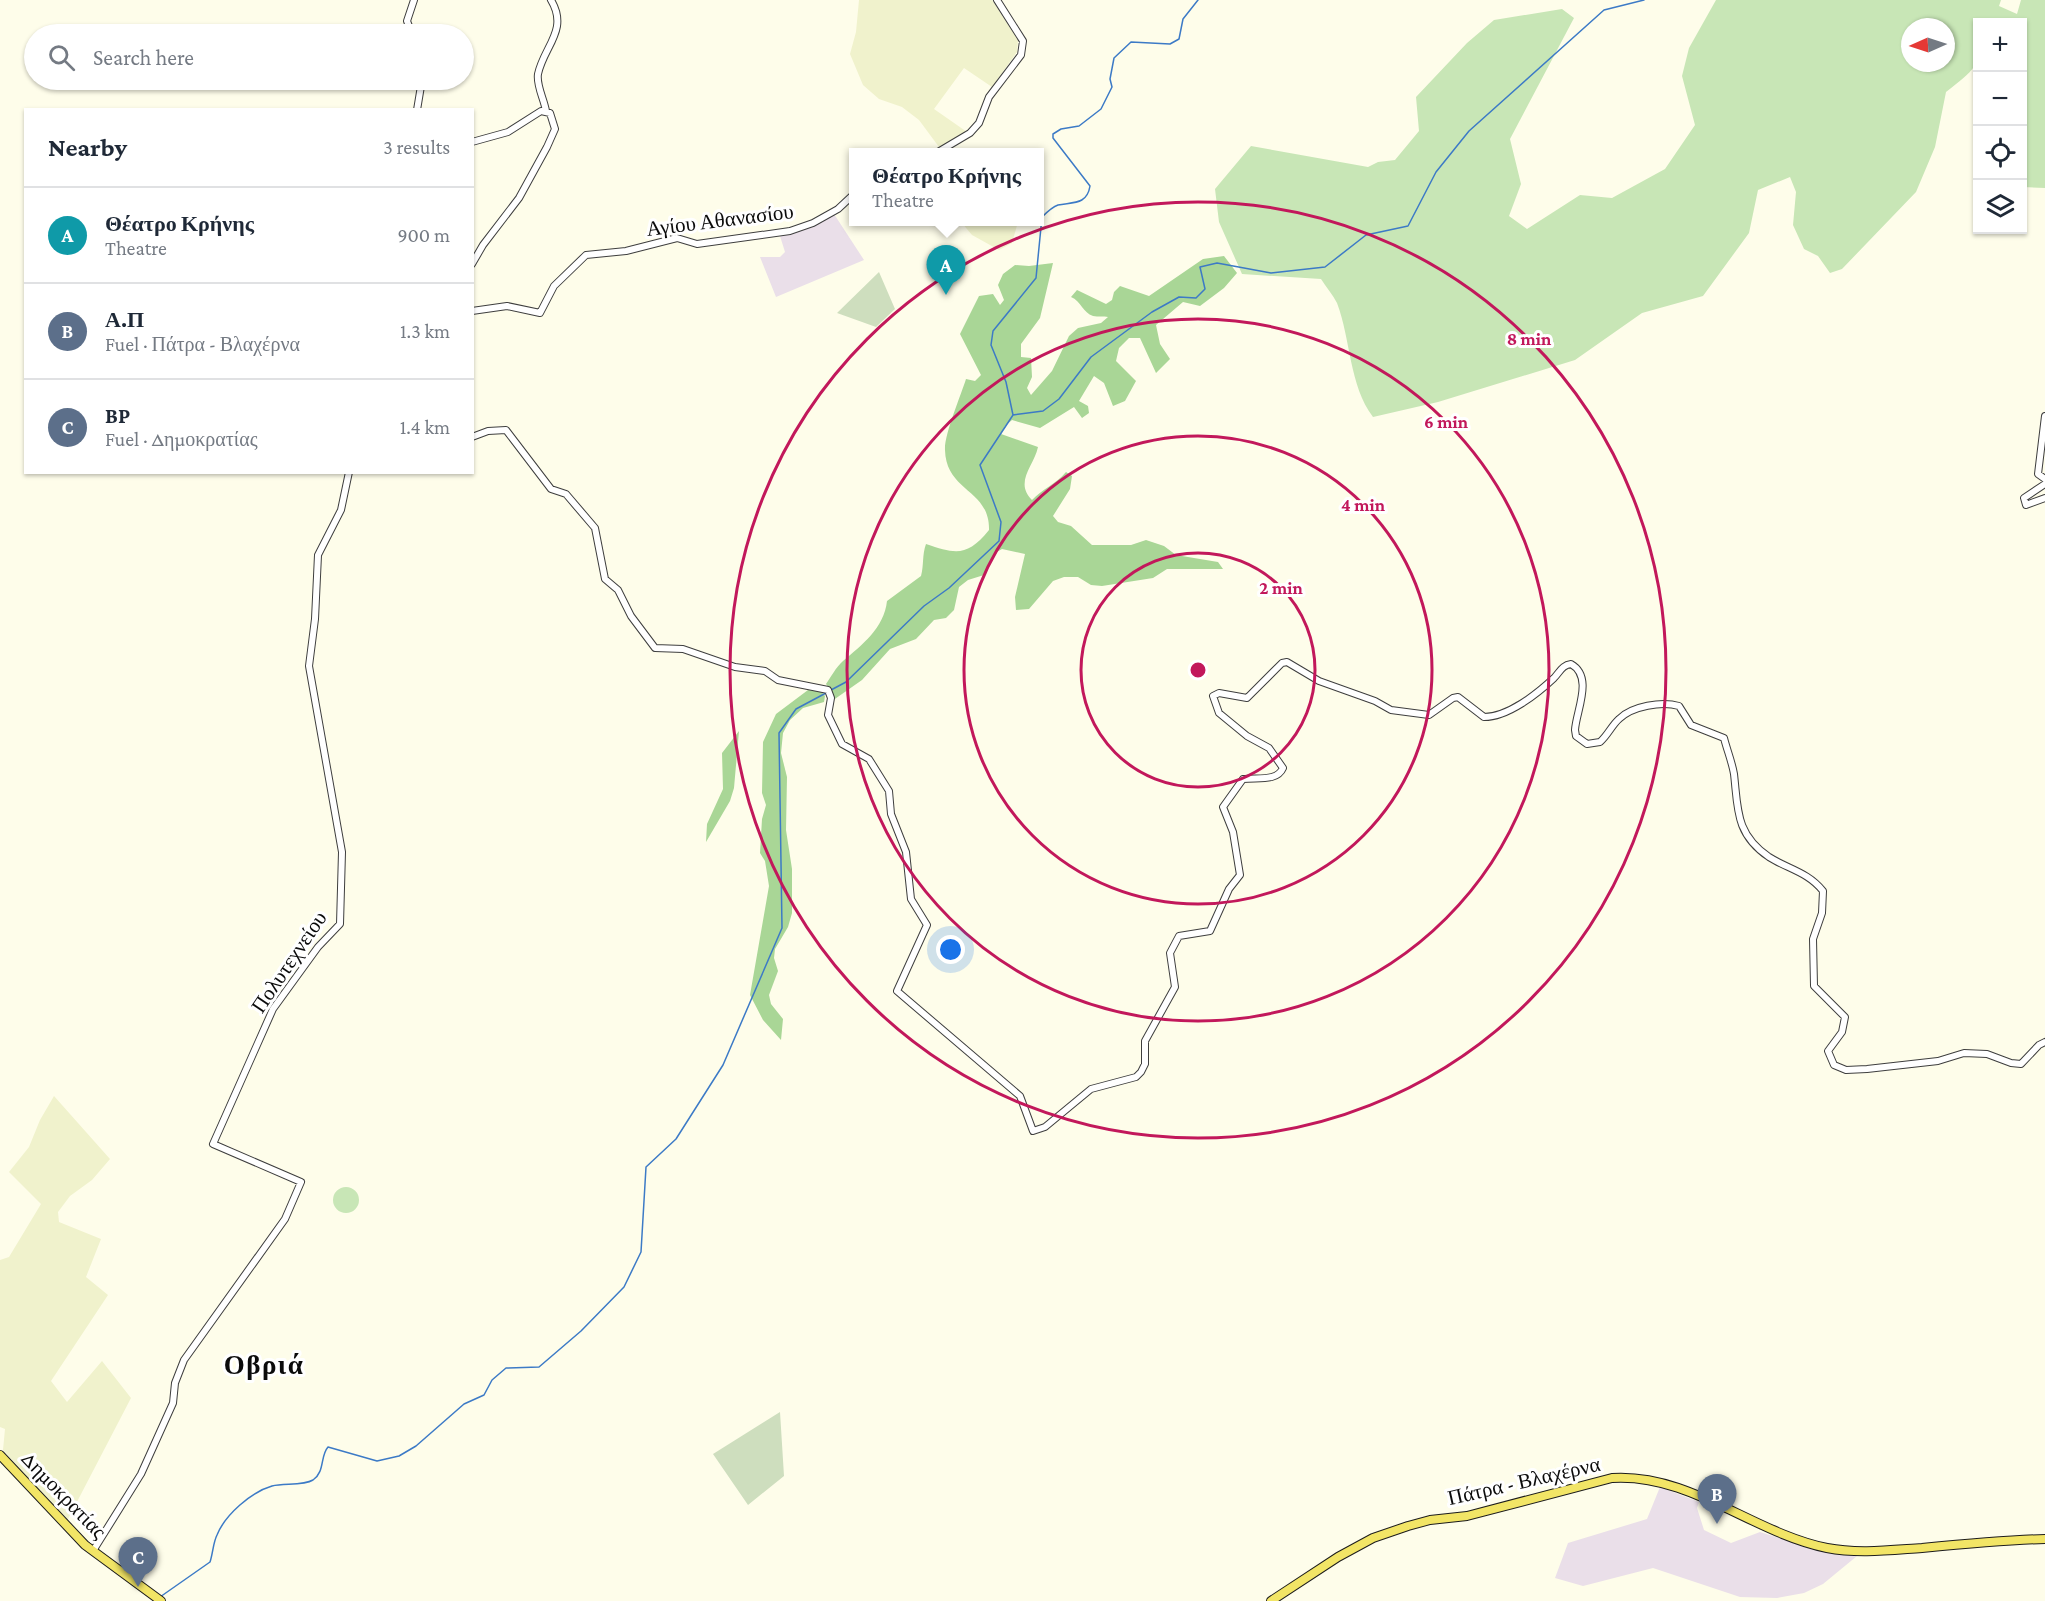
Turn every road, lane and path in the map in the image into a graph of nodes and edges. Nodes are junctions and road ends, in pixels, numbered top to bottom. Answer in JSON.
{"nodes":[{"id":1,"x":414,"y":0,"type":"edge"},
{"id":2,"x":551,"y":0,"type":"edge"},
{"id":3,"x":997,"y":0,"type":"edge"},
{"id":4,"x":408,"y":24,"type":"edge"},
{"id":5,"x":420,"y":90,"type":"edge"},
{"id":6,"x":417,"y":108,"type":"edge"},
{"id":7,"x":546,"y":111,"type":"junction"},
{"id":8,"x":474,"y":142,"type":"edge"},
{"id":9,"x":946,"y":148,"type":"edge"},
{"id":10,"x":849,"y":199,"type":"edge"},
{"id":11,"x":474,"y":261,"type":"edge"},
{"id":12,"x":474,"y":311,"type":"edge"},
{"id":13,"x":2045,"y":416,"type":"edge"},
{"id":14,"x":474,"y":436,"type":"edge"},
{"id":15,"x":349,"y":474,"type":"edge"},
{"id":16,"x":2045,"y":479,"type":"edge"},
{"id":17,"x":2045,"y":484,"type":"edge"},
{"id":18,"x":2045,"y":498,"type":"edge"},
{"id":19,"x":2045,"y":1042,"type":"edge"},
{"id":20,"x":0,"y":1455,"type":"edge"},
{"id":21,"x":2045,"y":1539,"type":"edge"},
{"id":22,"x":93,"y":1551,"type":"junction"},
{"id":23,"x":159,"y":1599,"type":"edge"},
{"id":24,"x":1271,"y":1601,"type":"edge"}],
"edges":[{"from":1,"to":4,"type":"street"},
{"from":2,"to":7,"type":"street"},
{"from":3,"to":9,"type":"street"},
{"from":5,"to":6,"type":"street"},
{"from":7,"to":8,"type":"street"},
{"from":7,"to":11,"type":"street"},
{"from":10,"to":12,"type":"street","name":"Αγίου Αθανασίου"},
{"from":13,"to":16,"type":"street"},
{"from":14,"to":19,"type":"street"},
{"from":15,"to":22,"type":"street","name":"Πολυτεχνείου"},
{"from":17,"to":18,"type":"street"},
{"from":20,"to":22,"type":"main road","name":"Δημοκρατίας"},
{"from":21,"to":24,"type":"main road","name":"Πάτρα - Βλαχέρνα"},
{"from":22,"to":23,"type":"main road","name":"Δημοκρατίας"}]}
